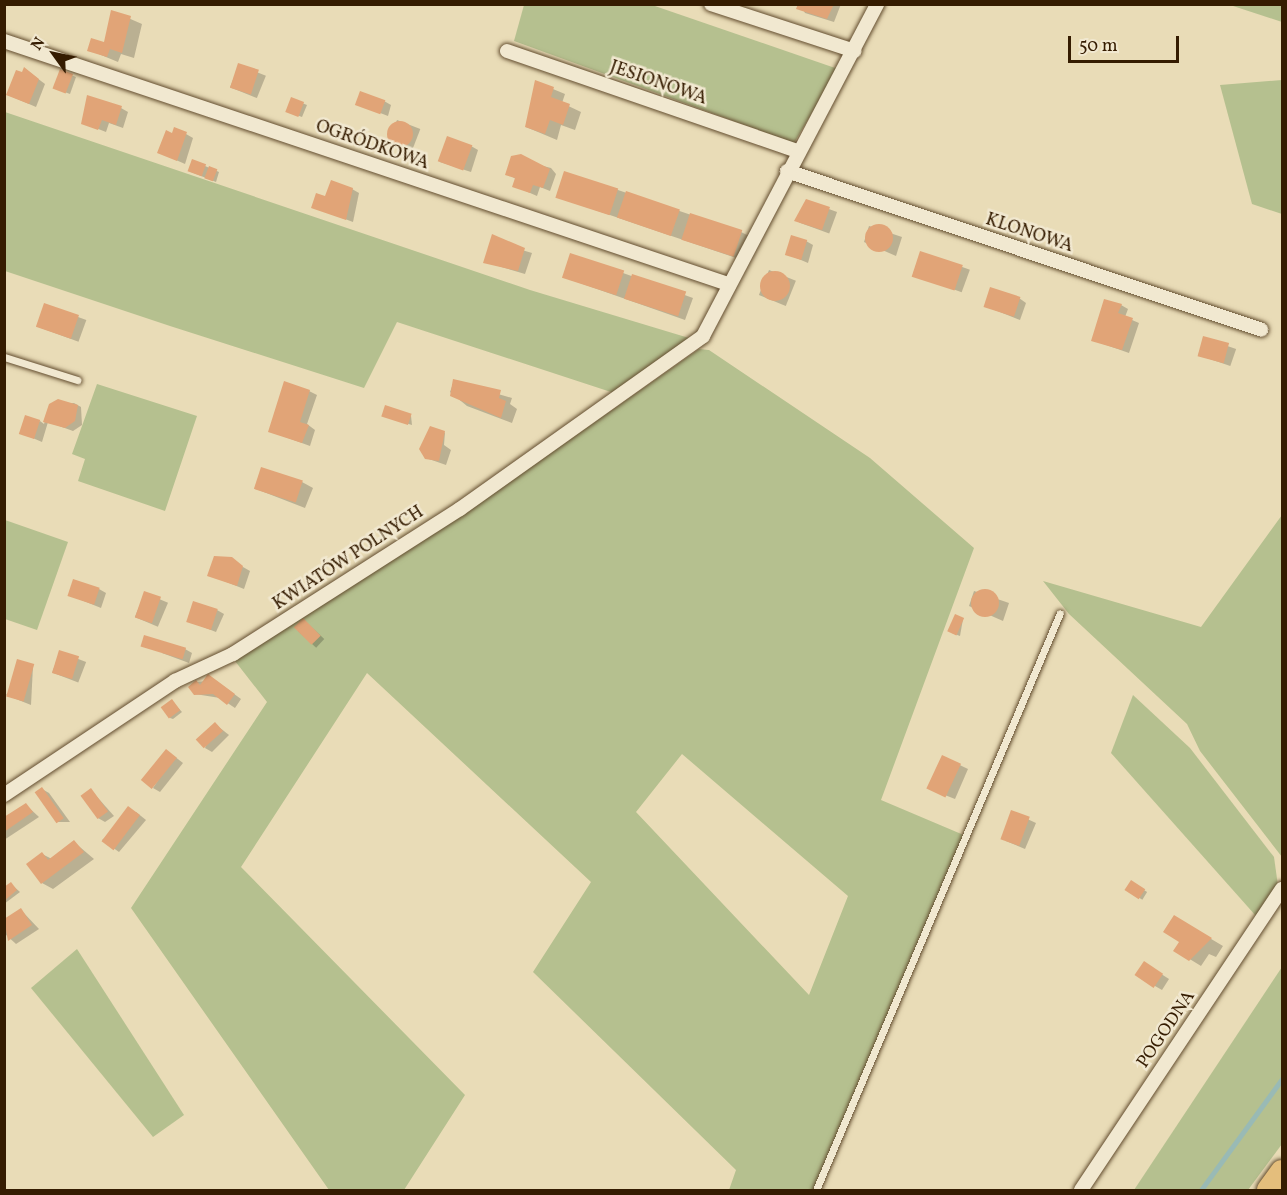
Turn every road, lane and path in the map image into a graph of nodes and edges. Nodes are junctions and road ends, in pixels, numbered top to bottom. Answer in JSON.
{"nodes":[{"id":1,"x":711,"y":4,"type":"edge"},
{"id":2,"x":878,"y":4,"type":"edge"},
{"id":3,"x":4,"y":41,"type":"edge"},
{"id":4,"x":507,"y":51,"type":"dead end"},
{"id":5,"x":855,"y":51,"type":"junction"},
{"id":6,"x":798,"y":151,"type":"junction"},
{"id":7,"x":787,"y":171,"type":"junction"},
{"id":8,"x":728,"y":284,"type":"junction"},
{"id":9,"x":1261,"y":330,"type":"dead end"},
{"id":10,"x":4,"y":357,"type":"edge"},
{"id":11,"x":77,"y":380,"type":"dead end"},
{"id":12,"x":1060,"y":613,"type":"dead end"},
{"id":13,"x":4,"y":795,"type":"edge"},
{"id":14,"x":1282,"y":889,"type":"edge"},
{"id":15,"x":1282,"y":1172,"type":"edge"},
{"id":16,"x":816,"y":1191,"type":"edge"},
{"id":17,"x":1081,"y":1191,"type":"edge"},
{"id":18,"x":1269,"y":1191,"type":"edge"}],
"edges":[{"from":1,"to":5,"type":"street"},
{"from":2,"to":5,"type":"street"},
{"from":3,"to":8,"type":"street","name":"OGRÓDKOWA"},
{"from":4,"to":6,"type":"street","name":"JESIONOWA"},
{"from":5,"to":6,"type":"street"},
{"from":6,"to":7,"type":"street"},
{"from":7,"to":8,"type":"street"},
{"from":7,"to":9,"type":"street","name":"KLONOWA"},
{"from":8,"to":13,"type":"street","name":"KWIATÓW POLNYCH"},
{"from":10,"to":11,"type":"lane"},
{"from":12,"to":16,"type":"lane"},
{"from":14,"to":17,"type":"street","name":"POGODNA"},
{"from":15,"to":18,"type":"highway"}]}
